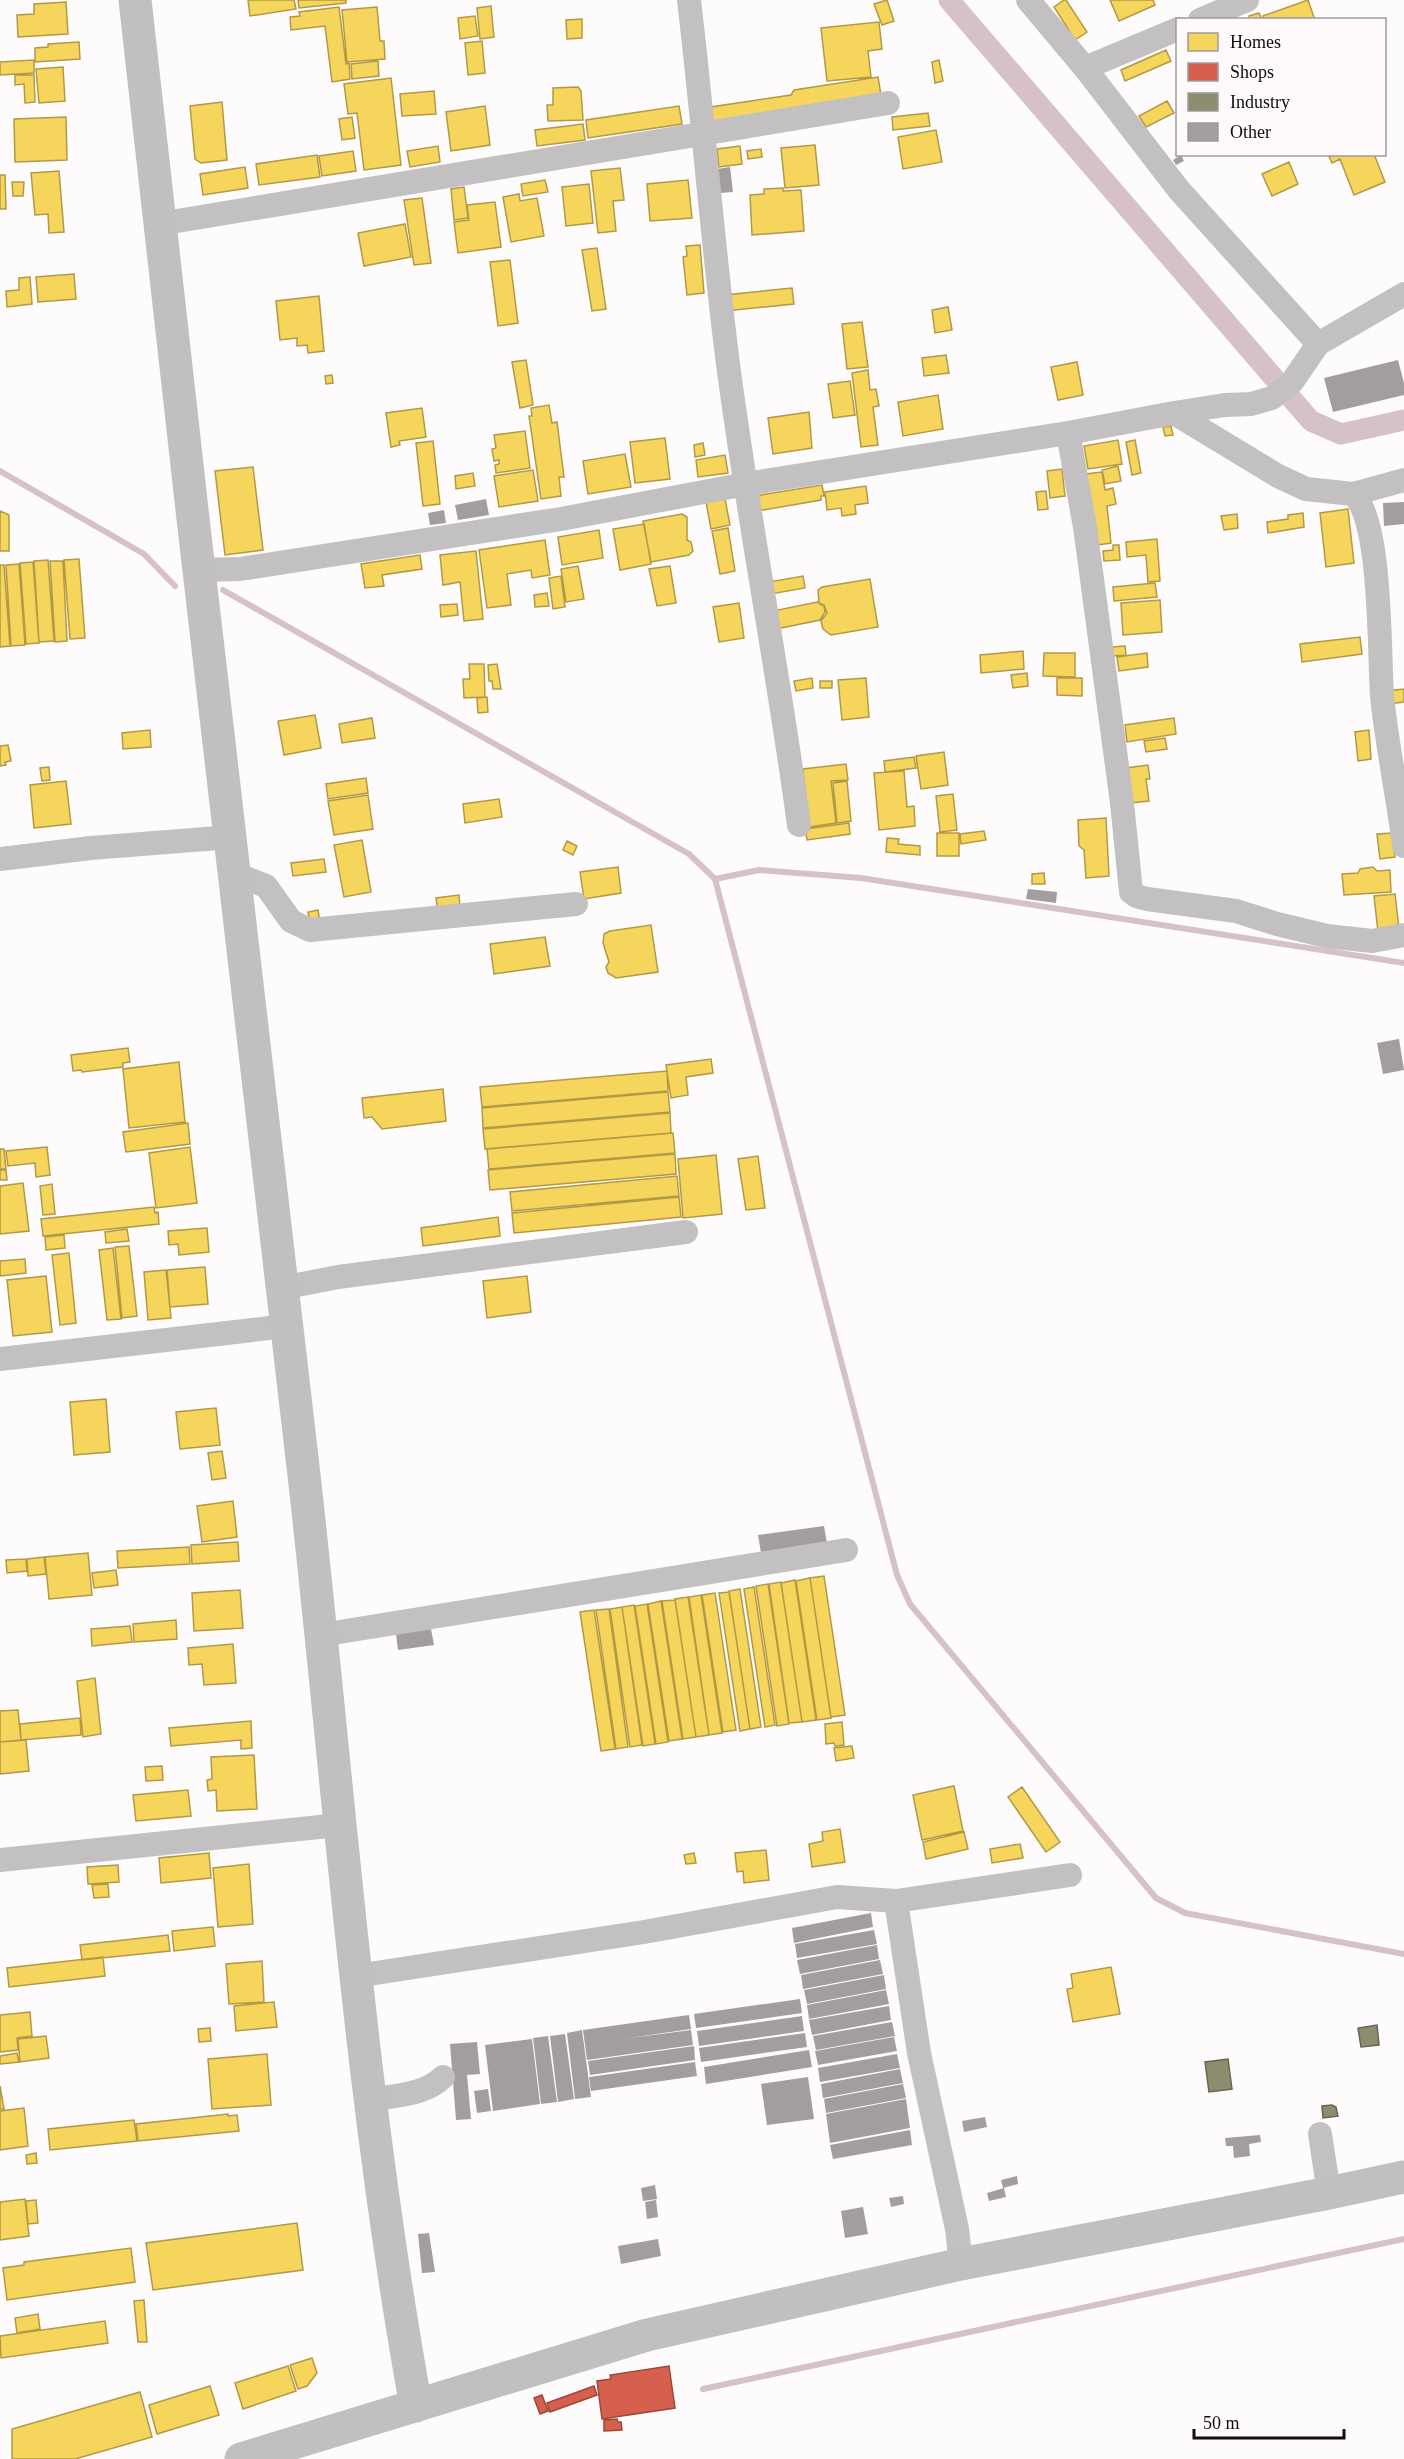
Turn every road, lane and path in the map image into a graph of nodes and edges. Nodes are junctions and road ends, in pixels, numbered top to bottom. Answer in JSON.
{"nodes":[{"id":1,"x":135,"y":0,"type":"edge"},
{"id":2,"x":689,"y":0,"type":"edge"},
{"id":3,"x":1028,"y":0,"type":"edge"},
{"id":4,"x":1247,"y":0,"type":"edge"},
{"id":5,"x":1205,"y":18,"type":"edge"},
{"id":6,"x":1176,"y":30,"type":"edge"},
{"id":7,"x":1085,"y":68,"type":"junction"},
{"id":8,"x":888,"y":103,"type":"dead end"},
{"id":9,"x":705,"y":133,"type":"junction"},
{"id":10,"x":159,"y":224,"type":"junction"},
{"id":11,"x":1404,"y":294,"type":"edge"},
{"id":12,"x":1318,"y":344,"type":"junction"},
{"id":13,"x":1174,"y":413,"type":"junction"},
{"id":14,"x":1068,"y":433,"type":"junction"},
{"id":15,"x":1404,"y":480,"type":"edge"},
{"id":16,"x":746,"y":484,"type":"junction"},
{"id":17,"x":1353,"y":494,"type":"junction"},
{"id":18,"x":200,"y":570,"type":"junction"},
{"id":19,"x":799,"y":825,"type":"dead end"},
{"id":20,"x":231,"y":837,"type":"junction"},
{"id":21,"x":1404,"y":846,"type":"edge"},
{"id":22,"x":0,"y":859,"type":"edge"},
{"id":23,"x":235,"y":874,"type":"junction"},
{"id":24,"x":576,"y":904,"type":"dead end"},
{"id":25,"x":1404,"y":935,"type":"edge"},
{"id":26,"x":686,"y":1232,"type":"dead end"},
{"id":27,"x":282,"y":1288,"type":"junction"},
{"id":28,"x":287,"y":1326,"type":"junction"},
{"id":29,"x":0,"y":1359,"type":"edge"},
{"id":30,"x":846,"y":1550,"type":"dead end"},
{"id":31,"x":321,"y":1635,"type":"junction"},
{"id":32,"x":339,"y":1825,"type":"junction"},
{"id":33,"x":0,"y":1860,"type":"edge"},
{"id":34,"x":1070,"y":1875,"type":"dead end"},
{"id":35,"x":896,"y":1901,"type":"junction"},
{"id":36,"x":357,"y":1976,"type":"junction"},
{"id":37,"x":443,"y":2077,"type":"dead end"},
{"id":38,"x":371,"y":2100,"type":"junction"},
{"id":39,"x":1320,"y":2134,"type":"dead end"},
{"id":40,"x":1404,"y":2177,"type":"edge"},
{"id":41,"x":1329,"y":2193,"type":"junction"},
{"id":42,"x":961,"y":2264,"type":"junction"},
{"id":43,"x":416,"y":2406,"type":"junction"},
{"id":44,"x":241,"y":2459,"type":"edge"}],
"edges":[{"from":1,"to":10,"type":"main road"},
{"from":2,"to":9,"type":"street"},
{"from":3,"to":7,"type":"street"},
{"from":4,"to":5,"type":"street"},
{"from":6,"to":7,"type":"street"},
{"from":7,"to":12,"type":"street"},
{"from":8,"to":9,"type":"street"},
{"from":9,"to":10,"type":"street"},
{"from":9,"to":16,"type":"street"},
{"from":10,"to":18,"type":"main road"},
{"from":11,"to":12,"type":"street"},
{"from":12,"to":13,"type":"street"},
{"from":13,"to":14,"type":"street"},
{"from":13,"to":17,"type":"street"},
{"from":14,"to":16,"type":"street"},
{"from":14,"to":25,"type":"street"},
{"from":15,"to":17,"type":"street"},
{"from":16,"to":18,"type":"street"},
{"from":16,"to":19,"type":"street"},
{"from":17,"to":21,"type":"street"},
{"from":18,"to":20,"type":"main road"},
{"from":20,"to":22,"type":"street"},
{"from":20,"to":23,"type":"main road"},
{"from":23,"to":24,"type":"street"},
{"from":23,"to":27,"type":"main road"},
{"from":26,"to":27,"type":"street"},
{"from":27,"to":28,"type":"main road"},
{"from":28,"to":29,"type":"street"},
{"from":28,"to":31,"type":"main road"},
{"from":30,"to":31,"type":"street"},
{"from":31,"to":32,"type":"main road"},
{"from":32,"to":33,"type":"street"},
{"from":32,"to":36,"type":"main road"},
{"from":34,"to":35,"type":"street"},
{"from":35,"to":36,"type":"street"},
{"from":35,"to":42,"type":"street"},
{"from":36,"to":38,"type":"main road"},
{"from":37,"to":38,"type":"street"},
{"from":38,"to":43,"type":"main road"},
{"from":39,"to":41,"type":"street"},
{"from":40,"to":41,"type":"main road"},
{"from":41,"to":42,"type":"main road"},
{"from":42,"to":43,"type":"main road"},
{"from":43,"to":44,"type":"main road"}]}
